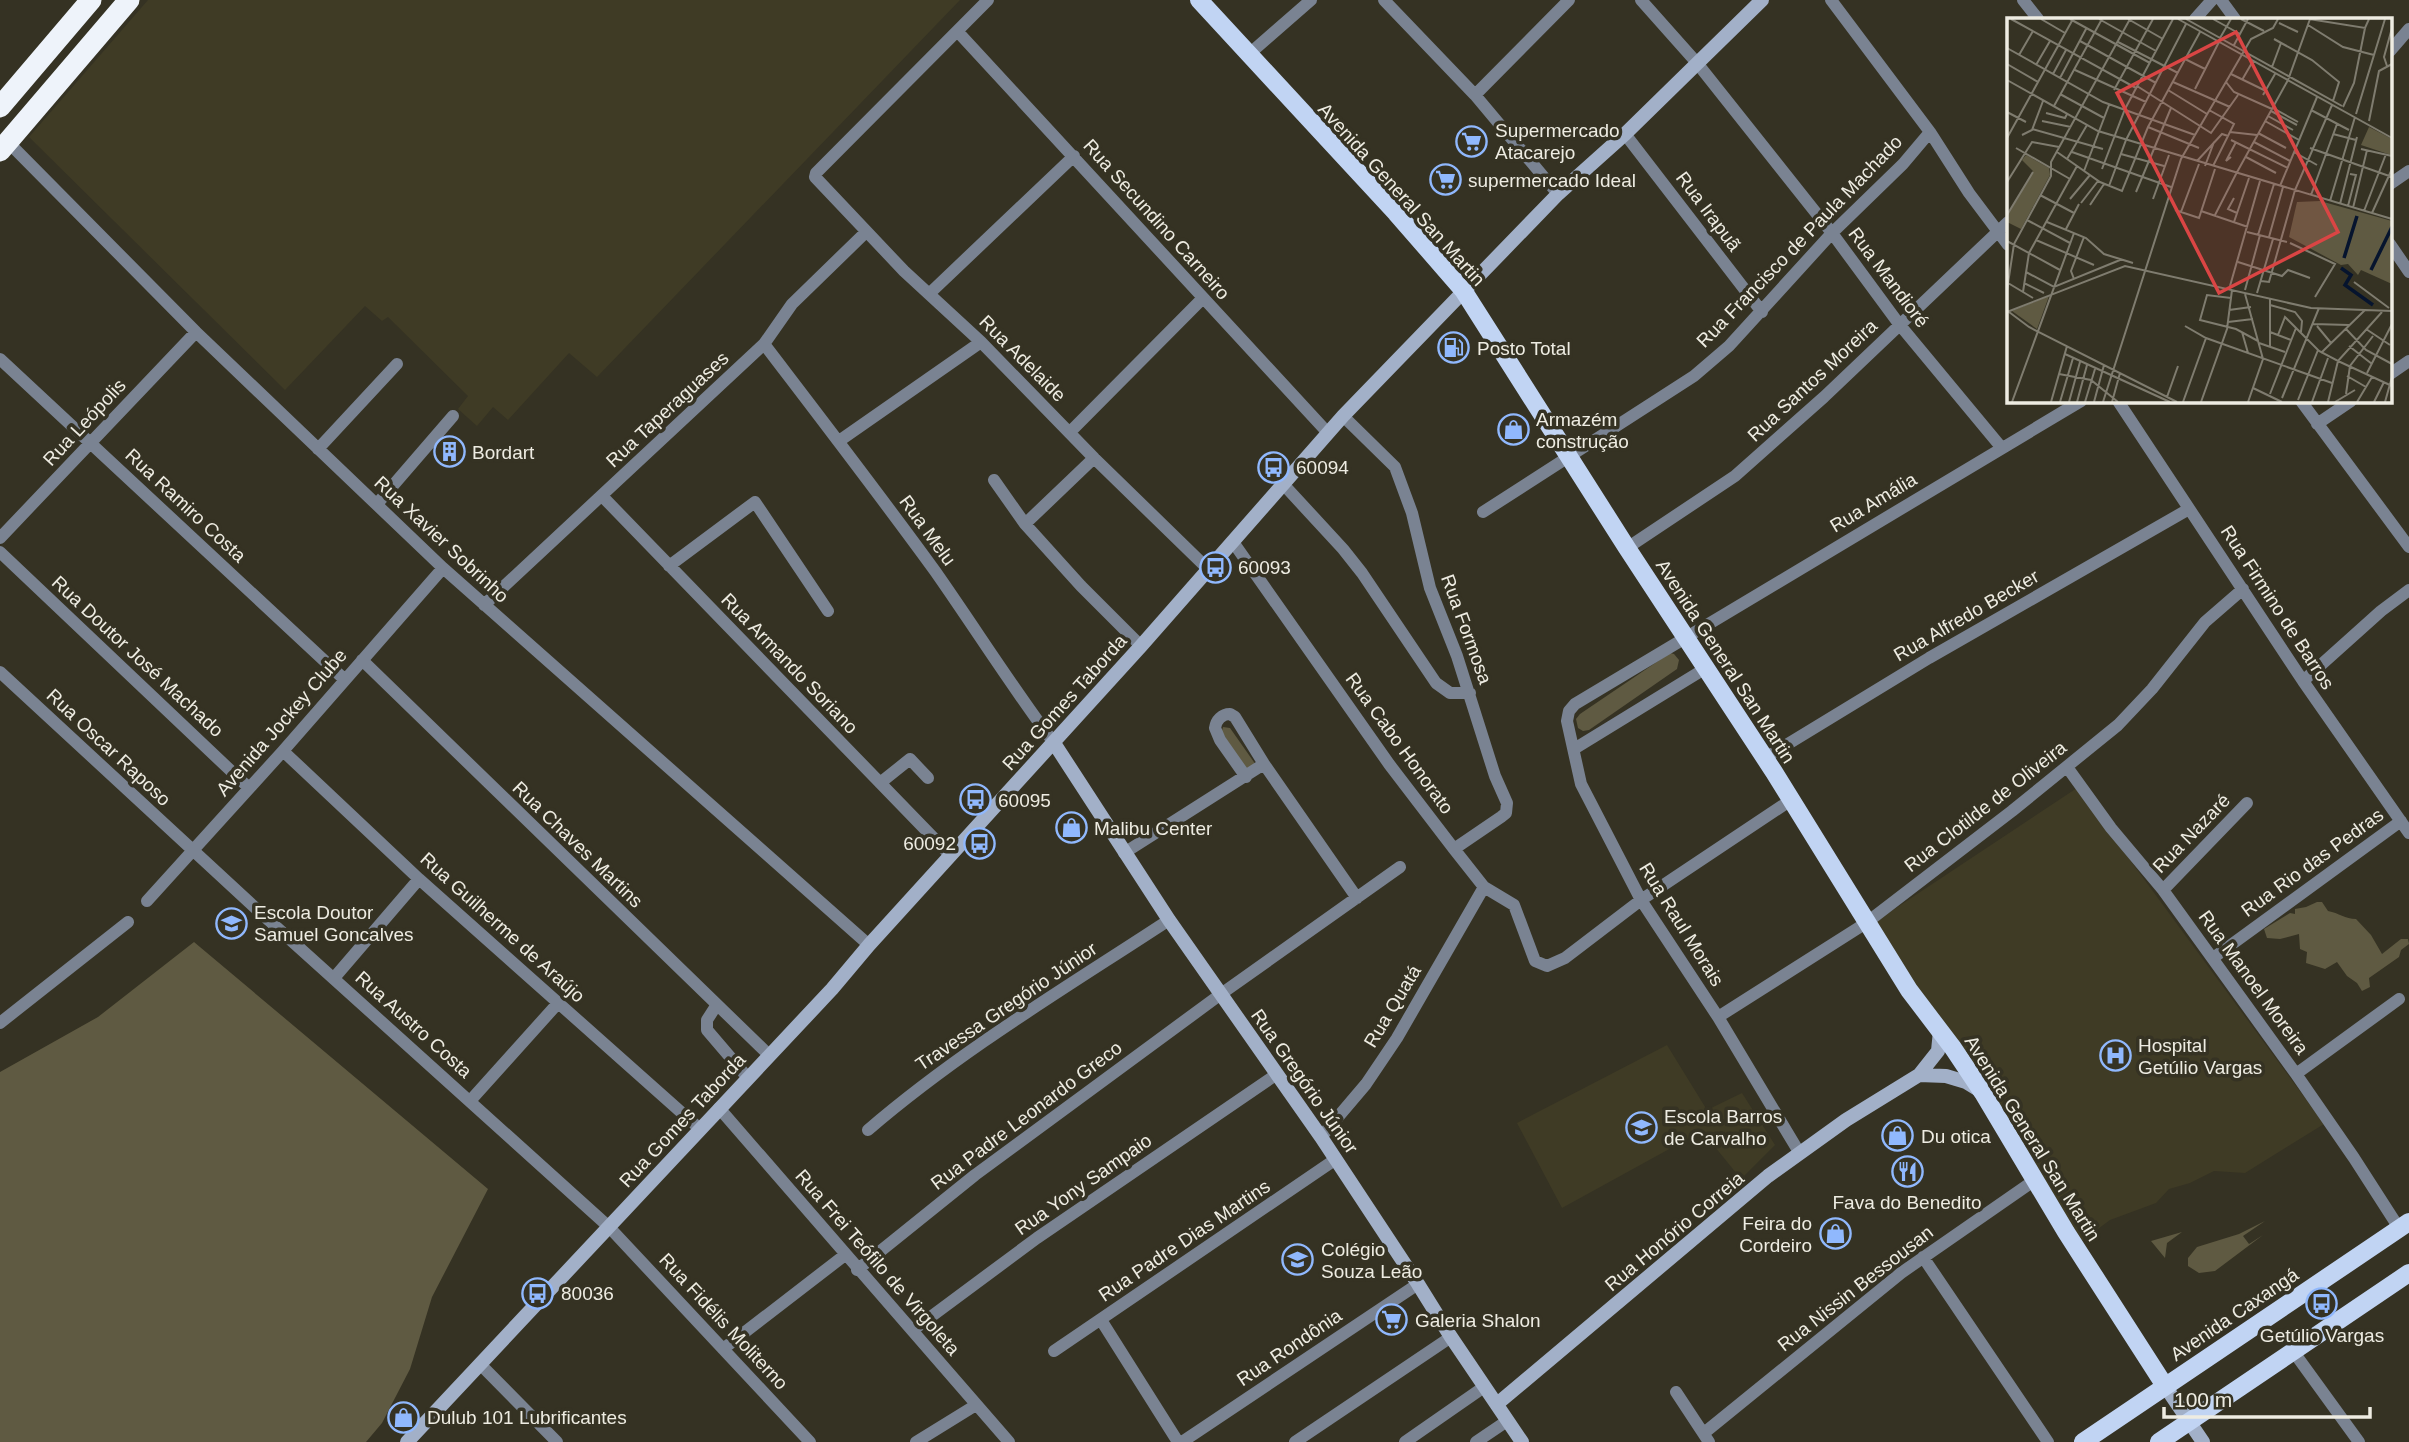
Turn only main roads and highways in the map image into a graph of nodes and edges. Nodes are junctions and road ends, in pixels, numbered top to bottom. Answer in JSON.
{"nodes":[{"id":1,"x":91,"y":0,"type":"edge"},
{"id":2,"x":129,"y":0,"type":"edge"},
{"id":3,"x":1199,"y":0,"type":"edge"},
{"id":4,"x":1762,"y":0,"type":"edge"},
{"id":5,"x":0,"y":107,"type":"edge"},
{"id":6,"x":4,"y":147,"type":"edge"},
{"id":7,"x":1463,"y":290,"type":"junction"},
{"id":8,"x":1054,"y":743,"type":"junction"},
{"id":9,"x":1940,"y":1031,"type":"junction"},
{"id":10,"x":1919,"y":1075,"type":"junction"},
{"id":11,"x":1983,"y":1093,"type":"junction"},
{"id":12,"x":2404,"y":1225,"type":"edge"},
{"id":13,"x":2409,"y":1273,"type":"edge"},
{"id":14,"x":2165,"y":1386,"type":"junction"},
{"id":15,"x":1497,"y":1405,"type":"junction"},
{"id":16,"x":2189,"y":1422,"type":"junction"},
{"id":17,"x":407,"y":1442,"type":"edge"},
{"id":18,"x":1522,"y":1442,"type":"edge"},
{"id":19,"x":2083,"y":1442,"type":"edge"},
{"id":20,"x":2159,"y":1442,"type":"edge"},
{"id":21,"x":2203,"y":1442,"type":"edge"}],
"edges":[{"from":1,"to":5,"type":"highway"},
{"from":2,"to":6,"type":"highway"},
{"from":3,"to":7,"type":"main road","name":"Avenida General San Martin"},
{"from":4,"to":7,"type":"main road","name":"Rua Gomes Taborda"},
{"from":7,"to":8,"type":"main road","name":"Rua Gomes Taborda"},
{"from":7,"to":9,"type":"main road","name":"Avenida General San Martin"},
{"from":8,"to":15,"type":"main road","name":"Rua Gregório Júnior"},
{"from":8,"to":17,"type":"main road","name":"Rua Gomes Taborda"},
{"from":9,"to":10,"type":"main road","name":"Rua Honório Correia"},
{"from":9,"to":11,"type":"main road","name":"Avenida General San Martin"},
{"from":10,"to":11,"type":"main road"},
{"from":10,"to":15,"type":"main road","name":"Rua Honório Correia"},
{"from":11,"to":14,"type":"main road","name":"Avenida General San Martin"},
{"from":12,"to":14,"type":"main road","name":"Avenida Caxangá"},
{"from":13,"to":16,"type":"main road"},
{"from":14,"to":16,"type":"main road"},
{"from":14,"to":19,"type":"main road","name":"Avenida Caxangá"},
{"from":15,"to":18,"type":"main road","name":"Rua Gregório Júnior"},
{"from":16,"to":20,"type":"main road"},
{"from":16,"to":21,"type":"main road"}]}
